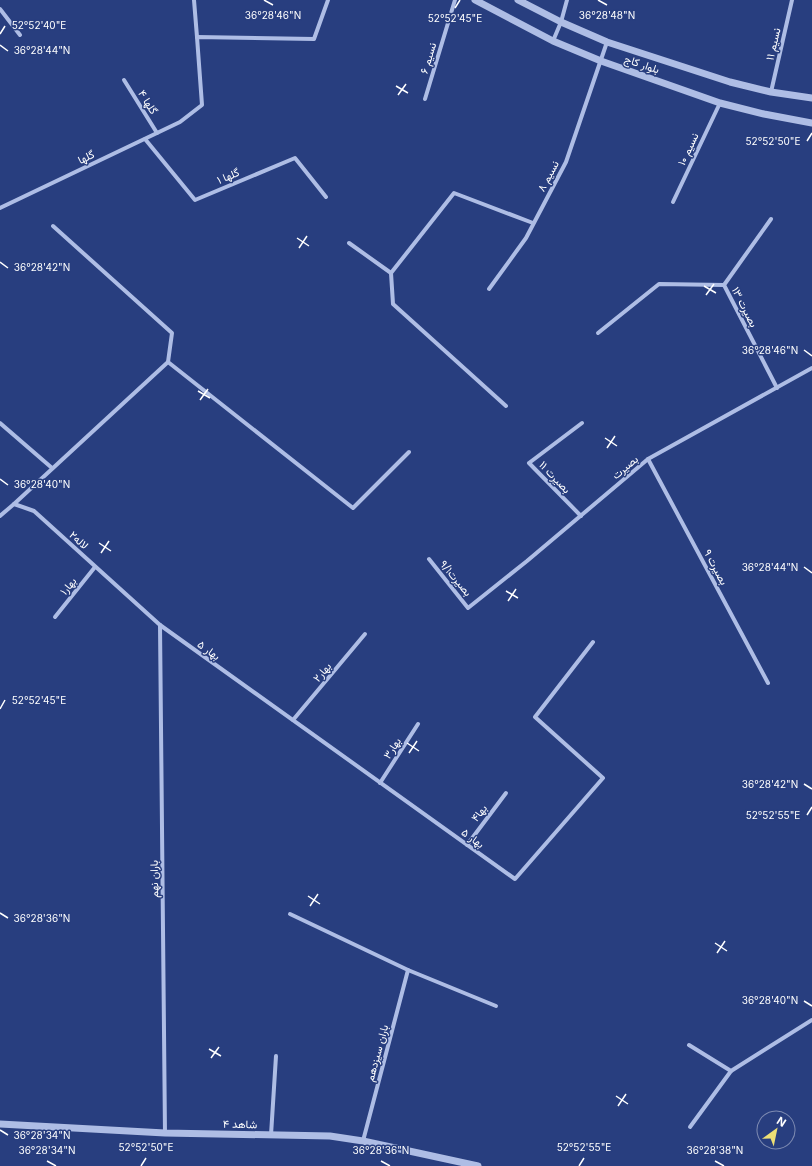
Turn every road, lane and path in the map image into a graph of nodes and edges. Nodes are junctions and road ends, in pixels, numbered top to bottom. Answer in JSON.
{"nodes":[{"id":1,"x":194,"y":0,"type":"edge"},
{"id":2,"x":328,"y":0,"type":"edge"},
{"id":3,"x":455,"y":0,"type":"edge"},
{"id":4,"x":475,"y":0,"type":"edge"},
{"id":5,"x":518,"y":0,"type":"edge"},
{"id":6,"x":567,"y":0,"type":"edge"},
{"id":7,"x":792,"y":0,"type":"edge"},
{"id":8,"x":0,"y":9,"type":"edge"},
{"id":9,"x":561,"y":22,"type":"junction"},
{"id":10,"x":20,"y":35,"type":"dead end"},
{"id":11,"x":197,"y":37,"type":"junction"},
{"id":12,"x":553,"y":41,"type":"junction"},
{"id":13,"x":607,"y":42,"type":"junction"},
{"id":14,"x":601,"y":61,"type":"junction"},
{"id":15,"x":124,"y":80,"type":"dead end"},
{"id":16,"x":771,"y":92,"type":"junction"},
{"id":17,"x":812,"y":98,"type":"edge"},
{"id":18,"x":425,"y":99,"type":"dead end"},
{"id":19,"x":720,"y":103,"type":"junction"},
{"id":20,"x":812,"y":123,"type":"edge"},
{"id":21,"x":157,"y":133,"type":"junction"},
{"id":22,"x":145,"y":139,"type":"junction"},
{"id":23,"x":326,"y":197,"type":"dead end"},
{"id":24,"x":673,"y":202,"type":"dead end"},
{"id":25,"x":0,"y":208,"type":"edge"},
{"id":26,"x":771,"y":219,"type":"dead end"},
{"id":27,"x":533,"y":223,"type":"junction"},
{"id":28,"x":53,"y":226,"type":"dead end"},
{"id":29,"x":349,"y":243,"type":"dead end"},
{"id":30,"x":391,"y":273,"type":"junction"},
{"id":31,"x":724,"y":285,"type":"junction"},
{"id":32,"x":489,"y":289,"type":"dead end"},
{"id":33,"x":598,"y":333,"type":"dead end"},
{"id":34,"x":168,"y":362,"type":"junction"},
{"id":35,"x":812,"y":368,"type":"edge"},
{"id":36,"x":777,"y":388,"type":"junction"},
{"id":37,"x":506,"y":406,"type":"dead end"},
{"id":38,"x":0,"y":423,"type":"edge"},
{"id":39,"x":582,"y":423,"type":"dead end"},
{"id":40,"x":409,"y":452,"type":"dead end"},
{"id":41,"x":648,"y":459,"type":"junction"},
{"id":42,"x":52,"y":468,"type":"junction"},
{"id":43,"x":14,"y":504,"type":"junction"},
{"id":44,"x":0,"y":516,"type":"edge"},
{"id":45,"x":581,"y":516,"type":"junction"},
{"id":46,"x":429,"y":559,"type":"dead end"},
{"id":47,"x":96,"y":567,"type":"junction"},
{"id":48,"x":468,"y":608,"type":"joint"},
{"id":49,"x":55,"y":617,"type":"dead end"},
{"id":50,"x":160,"y":625,"type":"junction"},
{"id":51,"x":365,"y":634,"type":"dead end"},
{"id":52,"x":593,"y":642,"type":"dead end"},
{"id":53,"x":768,"y":683,"type":"dead end"},
{"id":54,"x":293,"y":720,"type":"junction"},
{"id":55,"x":418,"y":724,"type":"dead end"},
{"id":56,"x":380,"y":783,"type":"junction"},
{"id":57,"x":506,"y":793,"type":"dead end"},
{"id":58,"x":467,"y":845,"type":"junction"},
{"id":59,"x":290,"y":914,"type":"dead end"},
{"id":60,"x":408,"y":970,"type":"junction"},
{"id":61,"x":496,"y":1006,"type":"dead end"},
{"id":62,"x":812,"y":1020,"type":"edge"},
{"id":63,"x":689,"y":1045,"type":"dead end"},
{"id":64,"x":276,"y":1056,"type":"dead end"},
{"id":65,"x":731,"y":1071,"type":"junction"},
{"id":66,"x":0,"y":1124,"type":"edge"},
{"id":67,"x":690,"y":1127,"type":"dead end"},
{"id":68,"x":165,"y":1133,"type":"junction"},
{"id":69,"x":271,"y":1135,"type":"junction"},
{"id":70,"x":363,"y":1141,"type":"junction"},
{"id":71,"x":463,"y":1164,"type":"edge"},
{"id":72,"x":478,"y":1166,"type":"edge"}],
"edges":[{"from":1,"to":11,"type":"street"},
{"from":2,"to":11,"type":"street"},
{"from":3,"to":18,"type":"street","name":"نسیم ۶"},
{"from":4,"to":12,"type":"street","name":"بلوار کاج"},
{"from":5,"to":9,"type":"street","name":"بلوار کاج"},
{"from":6,"to":9,"type":"street"},
{"from":7,"to":16,"type":"street","name":"نسیم ۱۱"},
{"from":8,"to":10,"type":"street"},
{"from":9,"to":12,"type":"street"},
{"from":9,"to":13,"type":"street","name":"بلوار کاج"},
{"from":11,"to":21,"type":"street","name":"گلها"},
{"from":12,"to":14,"type":"street","name":"بلوار کاج"},
{"from":13,"to":14,"type":"street","name":"نسیم ۸"},
{"from":13,"to":16,"type":"street","name":"بلوار کاج"},
{"from":14,"to":19,"type":"street","name":"بلوار کاج"},
{"from":14,"to":27,"type":"street","name":"نسیم ۸"},
{"from":15,"to":21,"type":"street","name":"گلها ۴"},
{"from":16,"to":17,"type":"street","name":"بلوار کاج"},
{"from":19,"to":20,"type":"street","name":"بلوار کاج"},
{"from":19,"to":24,"type":"street","name":"نسیم ۱۰"},
{"from":21,"to":22,"type":"street","name":"گلها"},
{"from":22,"to":23,"type":"street","name":"گلها ۱"},
{"from":22,"to":25,"type":"street","name":"گلها"},
{"from":26,"to":31,"type":"street","name":"بصیرت ۱۳"},
{"from":27,"to":30,"type":"street"},
{"from":27,"to":32,"type":"street","name":"نسیم ۸"},
{"from":28,"to":34,"type":"street"},
{"from":29,"to":30,"type":"street"},
{"from":30,"to":37,"type":"street"},
{"from":31,"to":33,"type":"street"},
{"from":31,"to":36,"type":"street","name":"بصیرت ۱۳"},
{"from":34,"to":40,"type":"street"},
{"from":34,"to":42,"type":"street"},
{"from":35,"to":36,"type":"street","name":"بصیرت"},
{"from":36,"to":41,"type":"street","name":"بصیرت"},
{"from":38,"to":42,"type":"street"},
{"from":39,"to":45,"type":"street","name":"بصیرت ۱۱"},
{"from":41,"to":45,"type":"street","name":"بصیرت"},
{"from":41,"to":53,"type":"street","name":"بصیرت ۹"},
{"from":42,"to":43,"type":"street"},
{"from":43,"to":44,"type":"street"},
{"from":43,"to":47,"type":"street","name":"لاله۲"},
{"from":45,"to":48,"type":"street","name":"بصیرت"},
{"from":46,"to":48,"type":"street","name":"بصیرت۹/۱"},
{"from":47,"to":49,"type":"street","name":"بهار۱"},
{"from":47,"to":50,"type":"street","name":"لاله۲"},
{"from":50,"to":54,"type":"street","name":"بهار ۵"},
{"from":50,"to":68,"type":"street","name":"باران نهم"},
{"from":51,"to":54,"type":"street","name":"بهار۲"},
{"from":52,"to":58,"type":"street","name":"بهار ۵"},
{"from":54,"to":56,"type":"street","name":"بهار ۵"},
{"from":55,"to":56,"type":"street","name":"بهار۳"},
{"from":56,"to":58,"type":"street","name":"بهار ۵"},
{"from":57,"to":58,"type":"street","name":"بها۴"},
{"from":59,"to":60,"type":"street"},
{"from":60,"to":61,"type":"street"},
{"from":60,"to":70,"type":"street","name":"باران سیزدهم"},
{"from":62,"to":65,"type":"street"},
{"from":63,"to":65,"type":"street"},
{"from":64,"to":69,"type":"street"},
{"from":65,"to":67,"type":"street"},
{"from":66,"to":68,"type":"street","name":"شاهد ۴"},
{"from":68,"to":69,"type":"street","name":"شاهد ۴"},
{"from":69,"to":70,"type":"street","name":"شاهد ۴"},
{"from":70,"to":71,"type":"street","name":"شاهد ۴"},
{"from":71,"to":72,"type":"street","name":"شاهد ۴"}]}
